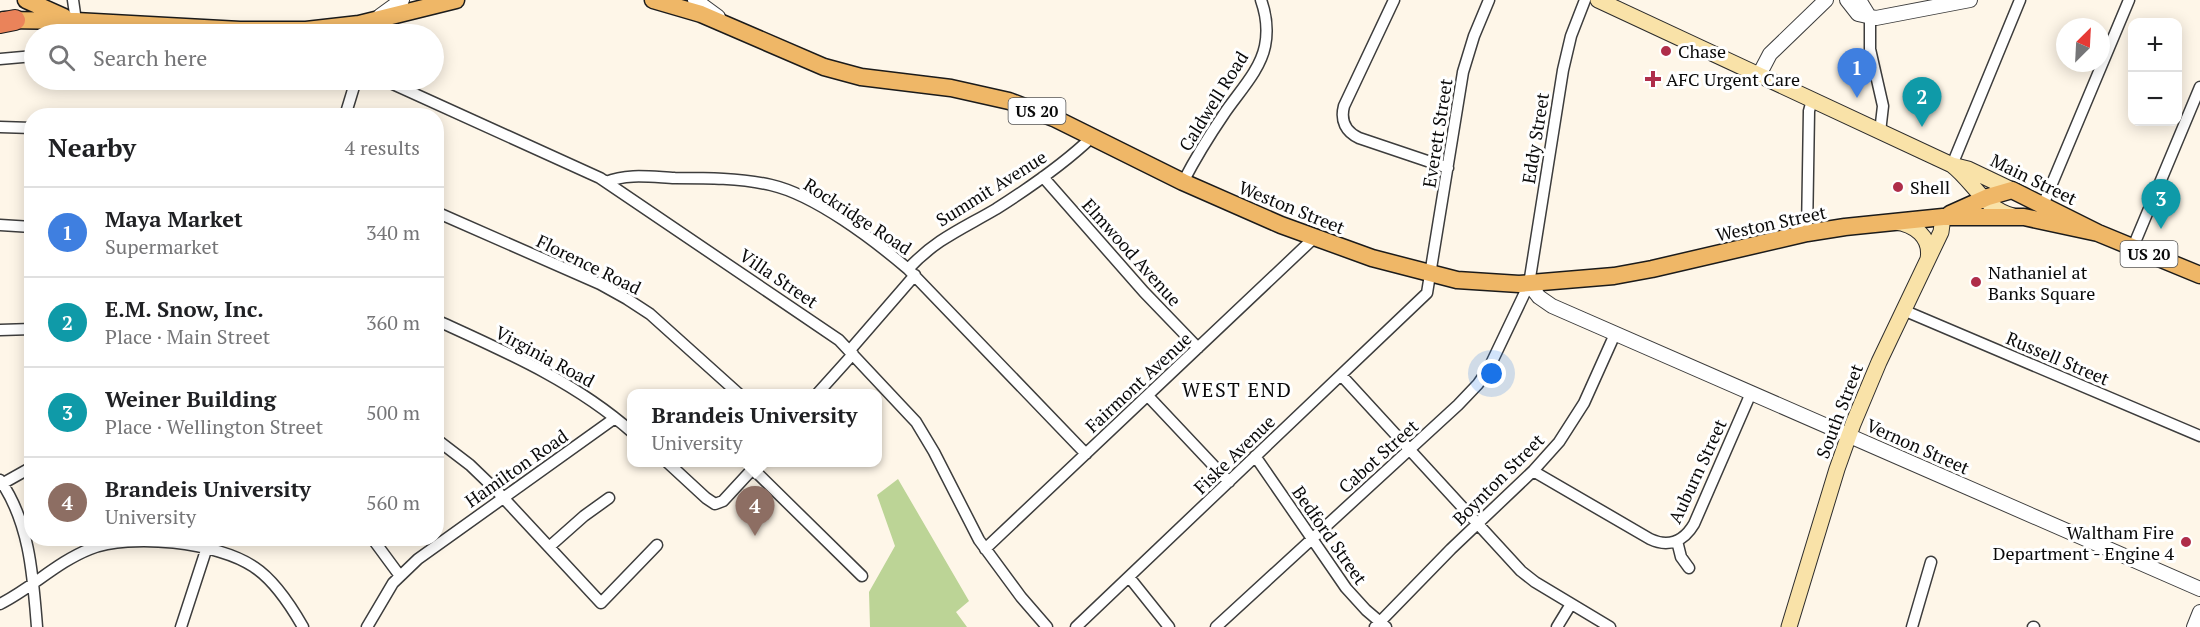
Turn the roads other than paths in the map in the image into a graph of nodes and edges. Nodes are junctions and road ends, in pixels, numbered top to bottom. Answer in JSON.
{"nodes":[{"id":1,"x":26,"y":0,"type":"edge"},
{"id":2,"x":73,"y":0,"type":"edge"},
{"id":3,"x":402,"y":0,"type":"edge"},
{"id":4,"x":456,"y":0,"type":"edge"},
{"id":5,"x":653,"y":0,"type":"edge"},
{"id":6,"x":695,"y":0,"type":"edge"},
{"id":7,"x":1261,"y":0,"type":"edge"},
{"id":8,"x":1394,"y":0,"type":"edge"},
{"id":9,"x":1489,"y":0,"type":"edge"},
{"id":10,"x":1585,"y":0,"type":"edge"},
{"id":11,"x":1598,"y":0,"type":"edge"},
{"id":12,"x":1826,"y":0,"type":"edge"},
{"id":13,"x":1847,"y":0,"type":"edge"},
{"id":14,"x":1860,"y":0,"type":"edge"},
{"id":15,"x":1970,"y":0,"type":"edge"},
{"id":16,"x":2020,"y":0,"type":"edge"},
{"id":17,"x":2129,"y":0,"type":"edge"},
{"id":18,"x":428,"y":3,"type":"edge"},
{"id":19,"x":1870,"y":18,"type":"junction"},
{"id":20,"x":5,"y":21,"type":"edge"},
{"id":21,"x":76,"y":21,"type":"junction"},
{"id":22,"x":73,"y":24,"type":"edge"},
{"id":23,"x":142,"y":24,"type":"edge"},
{"id":24,"x":375,"y":24,"type":"edge"},
{"id":25,"x":376,"y":24,"type":"edge"},
{"id":26,"x":745,"y":34,"type":"junction"},
{"id":27,"x":24,"y":57,"type":"edge"},
{"id":28,"x":0,"y":59,"type":"edge"},
{"id":29,"x":1759,"y":75,"type":"junction"},
{"id":30,"x":2200,"y":87,"type":"edge"},
{"id":31,"x":353,"y":90,"type":"edge"},
{"id":32,"x":406,"y":90,"type":"edge"},
{"id":33,"x":1812,"y":100,"type":"junction"},
{"id":34,"x":347,"y":108,"type":"edge"},
{"id":35,"x":0,"y":128,"type":"edge"},
{"id":36,"x":24,"y":128,"type":"edge"},
{"id":37,"x":1880,"y":132,"type":"junction"},
{"id":38,"x":1092,"y":137,"type":"junction"},
{"id":39,"x":1952,"y":165,"type":"junction"},
{"id":40,"x":1448,"y":168,"type":"junction"},
{"id":41,"x":1043,"y":177,"type":"junction"},
{"id":42,"x":606,"y":182,"type":"junction"},
{"id":43,"x":1183,"y":182,"type":"junction"},
{"id":44,"x":2012,"y":190,"type":"joint"},
{"id":45,"x":1988,"y":199,"type":"junction"},
{"id":46,"x":2043,"y":205,"type":"junction"},
{"id":47,"x":444,"y":216,"type":"edge"},
{"id":48,"x":1943,"y":217,"type":"junction"},
{"id":49,"x":2018,"y":217,"type":"joint"},
{"id":50,"x":1894,"y":222,"type":"junction"},
{"id":51,"x":0,"y":225,"type":"edge"},
{"id":52,"x":24,"y":226,"type":"edge"},
{"id":53,"x":1807,"y":233,"type":"junction"},
{"id":54,"x":2098,"y":233,"type":"junction"},
{"id":55,"x":1314,"y":238,"type":"junction"},
{"id":56,"x":2133,"y":247,"type":"junction"},
{"id":57,"x":1927,"y":261,"type":"junction"},
{"id":58,"x":912,"y":272,"type":"junction"},
{"id":59,"x":1431,"y":275,"type":"junction"},
{"id":60,"x":2200,"y":275,"type":"edge"},
{"id":61,"x":1529,"y":284,"type":"junction"},
{"id":62,"x":1903,"y":310,"type":"junction"},
{"id":63,"x":444,"y":325,"type":"edge"},
{"id":64,"x":24,"y":329,"type":"edge"},
{"id":65,"x":0,"y":330,"type":"edge"},
{"id":66,"x":1615,"y":334,"type":"junction"},
{"id":67,"x":1198,"y":348,"type":"junction"},
{"id":68,"x":851,"y":352,"type":"junction"},
{"id":69,"x":1341,"y":375,"type":"junction"},
{"id":70,"x":734,"y":389,"type":"edge"},
{"id":71,"x":820,"y":389,"type":"edge"},
{"id":72,"x":1751,"y":393,"type":"junction"},
{"id":73,"x":1148,"y":396,"type":"junction"},
{"id":74,"x":615,"y":418,"type":"junction"},
{"id":75,"x":627,"y":428,"type":"edge"},
{"id":76,"x":1849,"y":435,"type":"junction"},
{"id":77,"x":2200,"y":436,"type":"edge"},
{"id":78,"x":444,"y":445,"type":"edge"},
{"id":79,"x":1410,"y":450,"type":"junction"},
{"id":80,"x":1086,"y":454,"type":"junction"},
{"id":81,"x":1255,"y":456,"type":"junction"},
{"id":82,"x":672,"y":467,"type":"edge"},
{"id":83,"x":755,"y":467,"type":"edge"},
{"id":84,"x":757,"y":467,"type":"edge"},
{"id":85,"x":24,"y":471,"type":"edge"},
{"id":86,"x":1533,"y":471,"type":"junction"},
{"id":87,"x":1229,"y":482,"type":"junction"},
{"id":88,"x":1,"y":483,"type":"edge"},
{"id":89,"x":503,"y":497,"type":"junction"},
{"id":90,"x":609,"y":498,"type":"dead end"},
{"id":91,"x":1477,"y":523,"type":"junction"},
{"id":92,"x":24,"y":534,"type":"edge"},
{"id":93,"x":1312,"y":538,"type":"junction"},
{"id":94,"x":444,"y":539,"type":"edge"},
{"id":95,"x":1677,"y":542,"type":"junction"},
{"id":96,"x":657,"y":545,"type":"dead end"},
{"id":97,"x":26,"y":546,"type":"edge"},
{"id":98,"x":98,"y":546,"type":"edge"},
{"id":99,"x":207,"y":546,"type":"edge"},
{"id":100,"x":212,"y":546,"type":"edge"},
{"id":101,"x":378,"y":546,"type":"edge"},
{"id":102,"x":433,"y":546,"type":"edge"},
{"id":103,"x":549,"y":547,"type":"junction"},
{"id":104,"x":985,"y":549,"type":"junction"},
{"id":105,"x":1931,"y":562,"type":"dead end"},
{"id":106,"x":1689,"y":568,"type":"dead end"},
{"id":107,"x":400,"y":576,"type":"junction"},
{"id":108,"x":862,"y":576,"type":"dead end"},
{"id":109,"x":1129,"y":577,"type":"junction"},
{"id":110,"x":34,"y":585,"type":"junction"},
{"id":111,"x":2200,"y":589,"type":"edge"},
{"id":112,"x":0,"y":603,"type":"edge"},
{"id":113,"x":1571,"y":604,"type":"junction"},
{"id":114,"x":2200,"y":612,"type":"edge"},
{"id":115,"x":1380,"y":626,"type":"edge"},
{"id":116,"x":37,"y":627,"type":"edge"},
{"id":117,"x":181,"y":627,"type":"edge"},
{"id":118,"x":303,"y":627,"type":"edge"},
{"id":119,"x":367,"y":627,"type":"edge"},
{"id":120,"x":1047,"y":627,"type":"edge"},
{"id":121,"x":1076,"y":627,"type":"edge"},
{"id":122,"x":1169,"y":627,"type":"edge"},
{"id":123,"x":1215,"y":627,"type":"edge"},
{"id":124,"x":1557,"y":627,"type":"edge"},
{"id":125,"x":1610,"y":627,"type":"edge"},
{"id":126,"x":1790,"y":627,"type":"edge"},
{"id":127,"x":1912,"y":627,"type":"edge"},
{"id":128,"x":2194,"y":627,"type":"edge"}],
"edges":[{"from":1,"to":21,"type":"main road"},
{"from":2,"to":21,"type":"street"},
{"from":3,"to":24,"type":"street"},
{"from":4,"to":18,"type":"main road"},
{"from":5,"to":26,"type":"main road","name":"Weston Street","number":"US 20"},
{"from":6,"to":26,"type":"street"},
{"from":7,"to":43,"type":"street","name":"Caldwell Road"},
{"from":8,"to":40,"type":"street"},
{"from":9,"to":40,"type":"street","name":"Everett Street"},
{"from":10,"to":61,"type":"street","name":"Eddy Street"},
{"from":11,"to":29,"type":"main road","name":"Main Street"},
{"from":12,"to":29,"type":"street"},
{"from":13,"to":19,"type":"street"},
{"from":14,"to":19,"type":"street"},
{"from":15,"to":19,"type":"street"},
{"from":16,"to":39,"type":"street"},
{"from":17,"to":46,"type":"street"},
{"from":18,"to":25,"type":"main road"},
{"from":19,"to":37,"type":"street"},
{"from":20,"to":21,"type":"main road"},
{"from":21,"to":22,"type":"street"},
{"from":21,"to":23,"type":"main road"},
{"from":26,"to":38,"type":"main road","name":"Weston Street","number":"US 20"},
{"from":27,"to":28,"type":"street"},
{"from":29,"to":33,"type":"main road","name":"Main Street"},
{"from":30,"to":56,"type":"street"},
{"from":31,"to":34,"type":"street"},
{"from":32,"to":42,"type":"street","name":"Villa Street"},
{"from":33,"to":37,"type":"main road","name":"Main Street"},
{"from":33,"to":53,"type":"street"},
{"from":35,"to":36,"type":"street"},
{"from":37,"to":39,"type":"main road","name":"Main Street"},
{"from":38,"to":41,"type":"street","name":"Summit Avenue"},
{"from":38,"to":43,"type":"main road","name":"Weston Street","number":"US 20"},
{"from":39,"to":45,"type":"main road","name":"Main Street"},
{"from":39,"to":45,"type":"main road","name":"Main Street"},
{"from":40,"to":59,"type":"street","name":"Everett Street"},
{"from":41,"to":58,"type":"street","name":"Summit Avenue"},
{"from":41,"to":67,"type":"street","name":"Elmwood Avenue"},
{"from":42,"to":58,"type":"street","name":"Rockridge Road"},
{"from":42,"to":68,"type":"street","name":"Villa Street"},
{"from":43,"to":55,"type":"main road","name":"Weston Street","number":"US 20"},
{"from":44,"to":45,"type":"main road","name":"Weston Street","number":"US 20"},
{"from":44,"to":46,"type":"main road","name":"Main Street","number":"US 20"},
{"from":45,"to":48,"type":"main road","name":"Weston Street","number":"US 20"},
{"from":45,"to":49,"type":"main road","name":"Weston Street","number":"US 20"},
{"from":46,"to":54,"type":"main road","name":"Main Street","number":"US 20"},
{"from":47,"to":70,"type":"street","name":"Florence Road"},
{"from":48,"to":50,"type":"main road","name":"Weston Street","number":"US 20"},
{"from":48,"to":57,"type":"main road","name":"South Street"},
{"from":49,"to":54,"type":"main road","name":"Main Street","number":"US 20"},
{"from":50,"to":53,"type":"main road","name":"Weston Street","number":"US 20"},
{"from":50,"to":57,"type":"main road"},
{"from":51,"to":52,"type":"street"},
{"from":53,"to":61,"type":"main road","name":"Weston Street","number":"US 20"},
{"from":54,"to":56,"type":"main road","name":"Main Street","number":"US 20"},
{"from":55,"to":59,"type":"main road","name":"Weston Street","number":"US 20"},
{"from":55,"to":67,"type":"street","name":"Fairmont Avenue"},
{"from":56,"to":60,"type":"main road","name":"Main Street","number":"US 20"},
{"from":57,"to":62,"type":"main road","name":"South Street"},
{"from":58,"to":68,"type":"street","name":"Summit Avenue"},
{"from":58,"to":80,"type":"street","name":"Rockridge Road"},
{"from":59,"to":61,"type":"main road","name":"Weston Street","number":"US 20"},
{"from":59,"to":69,"type":"street","name":"Fiske Avenue"},
{"from":61,"to":66,"type":"street","name":"Vernon Street"},
{"from":61,"to":79,"type":"street","name":"Cabot Street"},
{"from":62,"to":76,"type":"main road","name":"South Street"},
{"from":62,"to":77,"type":"street","name":"Russell Street"},
{"from":63,"to":74,"type":"street","name":"Virginia Road"},
{"from":64,"to":65,"type":"street"},
{"from":66,"to":72,"type":"street","name":"Vernon Street"},
{"from":66,"to":86,"type":"street","name":"Boynton Street"},
{"from":67,"to":73,"type":"street","name":"Fairmont Avenue"},
{"from":68,"to":71,"type":"street","name":"Summit Avenue"},
{"from":68,"to":104,"type":"street","name":"Villa Street"},
{"from":69,"to":79,"type":"street"},
{"from":69,"to":81,"type":"street","name":"Fiske Avenue"},
{"from":72,"to":76,"type":"street","name":"Vernon Street"},
{"from":72,"to":95,"type":"street","name":"Auburn Street"},
{"from":73,"to":80,"type":"street","name":"Fairmont Avenue"},
{"from":73,"to":87,"type":"street"},
{"from":74,"to":75,"type":"street","name":"Virginia Road"},
{"from":74,"to":89,"type":"street","name":"Hamilton Road"},
{"from":76,"to":111,"type":"street","name":"Vernon Street"},
{"from":76,"to":126,"type":"main road","name":"South Street"},
{"from":78,"to":89,"type":"street"},
{"from":79,"to":91,"type":"street"},
{"from":79,"to":93,"type":"street","name":"Cabot Street"},
{"from":80,"to":104,"type":"street","name":"Fairmont Avenue"},
{"from":81,"to":87,"type":"street","name":"Fiske Avenue"},
{"from":81,"to":93,"type":"street","name":"Bedford Street"},
{"from":82,"to":83,"type":"street"},
{"from":84,"to":108,"type":"street"},
{"from":85,"to":88,"type":"street"},
{"from":86,"to":91,"type":"street","name":"Boynton Street"},
{"from":86,"to":95,"type":"street","name":"Auburn Street"},
{"from":87,"to":109,"type":"street","name":"Fiske Avenue"},
{"from":88,"to":92,"type":"street"},
{"from":89,"to":94,"type":"street","name":"Hamilton Road"},
{"from":89,"to":103,"type":"street"},
{"from":90,"to":103,"type":"street"},
{"from":91,"to":113,"type":"street"},
{"from":91,"to":115,"type":"street","name":"Boynton Street"},
{"from":93,"to":115,"type":"street","name":"Bedford Street"},
{"from":93,"to":123,"type":"street","name":"Cabot Street"},
{"from":95,"to":106,"type":"street"},
{"from":96,"to":103,"type":"street"},
{"from":97,"to":110,"type":"street"},
{"from":98,"to":110,"type":"street"},
{"from":99,"to":117,"type":"street"},
{"from":100,"to":118,"type":"street"},
{"from":101,"to":107,"type":"street"},
{"from":102,"to":107,"type":"street","name":"Hamilton Road"},
{"from":104,"to":120,"type":"street","name":"Villa Street"},
{"from":105,"to":127,"type":"street"},
{"from":107,"to":119,"type":"street","name":"Hamilton Road"},
{"from":109,"to":121,"type":"street","name":"Fiske Avenue"},
{"from":109,"to":122,"type":"street"},
{"from":110,"to":112,"type":"street"},
{"from":110,"to":116,"type":"street"},
{"from":113,"to":124,"type":"street"},
{"from":113,"to":125,"type":"street"},
{"from":114,"to":128,"type":"street"}]}
